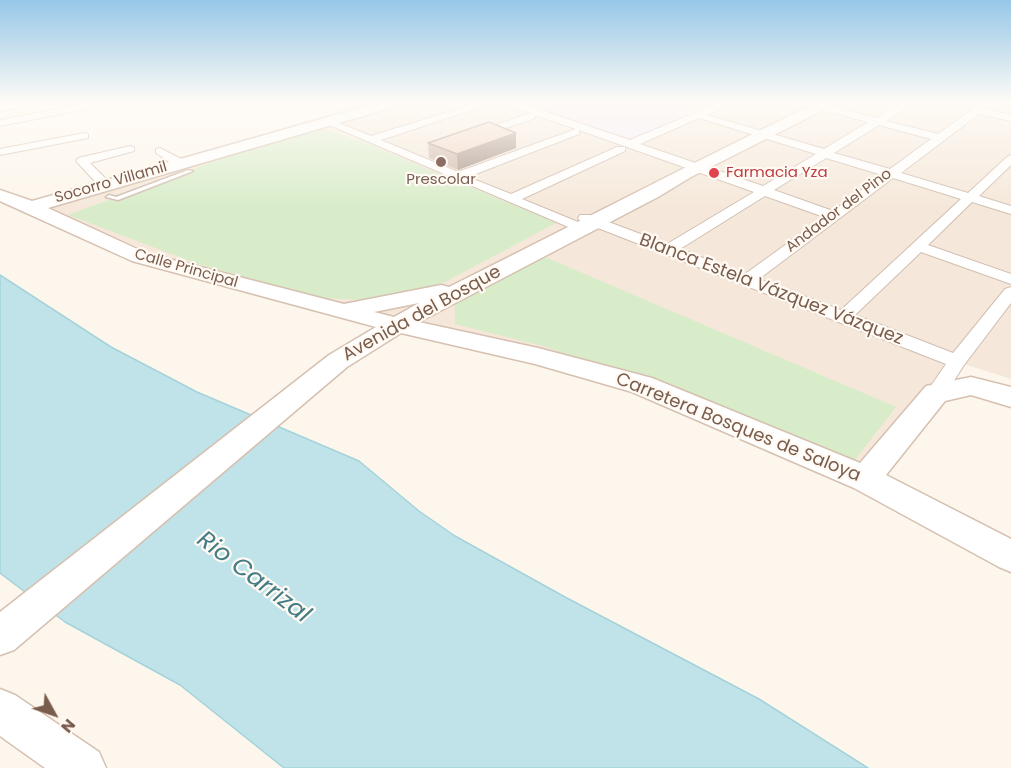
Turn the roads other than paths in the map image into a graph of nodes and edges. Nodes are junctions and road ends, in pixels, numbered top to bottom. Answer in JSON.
{"nodes":[{"id":1,"x":80,"y":137,"type":"edge"},
{"id":2,"x":280,"y":137,"type":"edge"},
{"id":3,"x":363,"y":137,"type":"edge"},
{"id":4,"x":380,"y":137,"type":"edge"},
{"id":5,"x":470,"y":137,"type":"edge"},
{"id":6,"x":562,"y":137,"type":"edge"},
{"id":7,"x":591,"y":137,"type":"edge"},
{"id":8,"x":599,"y":137,"type":"edge"},
{"id":9,"x":649,"y":137,"type":"edge"},
{"id":10,"x":752,"y":137,"type":"edge"},
{"id":11,"x":772,"y":137,"type":"edge"},
{"id":12,"x":854,"y":137,"type":"edge"},
{"id":13,"x":935,"y":137,"type":"edge"},
{"id":14,"x":467,"y":138,"type":"edge"},
{"id":15,"x":940,"y":138,"type":"joint"},
{"id":16,"x":370,"y":140,"type":"junction"},
{"id":17,"x":626,"y":147,"type":"junction"},
{"id":18,"x":130,"y":149,"type":"dead end"},
{"id":19,"x":160,"y":151,"type":"dead end"},
{"id":20,"x":0,"y":152,"type":"edge"},
{"id":21,"x":827,"y":154,"type":"junction"},
{"id":22,"x":1010,"y":162,"type":"edge"},
{"id":23,"x":182,"y":166,"type":"junction"},
{"id":24,"x":686,"y":169,"type":"junction"},
{"id":25,"x":888,"y":173,"type":"junction"},
{"id":26,"x":459,"y":176,"type":"junction"},
{"id":27,"x":107,"y":191,"type":"junction"},
{"id":28,"x":764,"y":191,"type":"junction"},
{"id":29,"x":0,"y":195,"type":"edge"},
{"id":30,"x":969,"y":197,"type":"junction"},
{"id":31,"x":514,"y":198,"type":"junction"},
{"id":32,"x":31,"y":207,"type":"junction"},
{"id":33,"x":1011,"y":210,"type":"edge"},
{"id":34,"x":835,"y":216,"type":"junction"},
{"id":35,"x":53,"y":218,"type":"junction"},
{"id":36,"x":584,"y":222,"type":"junction"},
{"id":37,"x":918,"y":246,"type":"junction"},
{"id":38,"x":668,"y":250,"type":"junction"},
{"id":39,"x":1011,"y":279,"type":"edge"},
{"id":40,"x":747,"y":280,"type":"junction"},
{"id":41,"x":1011,"y":292,"type":"edge"},
{"id":42,"x":445,"y":294,"type":"junction"},
{"id":43,"x":345,"y":310,"type":"junction"},
{"id":44,"x":843,"y":317,"type":"junction"},
{"id":45,"x":390,"y":322,"type":"junction"},
{"id":46,"x":447,"y":336,"type":"junction"},
{"id":47,"x":337,"y":355,"type":"junction"},
{"id":48,"x":957,"y":361,"type":"junction"},
{"id":49,"x":936,"y":393,"type":"junction"},
{"id":50,"x":1011,"y":397,"type":"edge"},
{"id":51,"x":865,"y":479,"type":"junction"},
{"id":52,"x":1011,"y":556,"type":"edge"},
{"id":53,"x":0,"y":614,"type":"edge"},
{"id":54,"x":0,"y":636,"type":"edge"},
{"id":55,"x":0,"y":710,"type":"edge"},
{"id":56,"x":83,"y":768,"type":"edge"}],
"edges":[{"from":1,"to":20,"type":"street"},
{"from":2,"to":23,"type":"street","name":"Socorro Villamil"},
{"from":3,"to":16,"type":"street","name":"Blanca Estela Vázquez Vázquez"},
{"from":4,"to":16,"type":"street"},
{"from":5,"to":14,"type":"street"},
{"from":6,"to":26,"type":"street"},
{"from":7,"to":17,"type":"street"},
{"from":8,"to":17,"type":"street"},
{"from":9,"to":17,"type":"street"},
{"from":10,"to":24,"type":"street","name":"Avenida del Bosque"},
{"from":11,"to":21,"type":"street"},
{"from":12,"to":21,"type":"street"},
{"from":13,"to":15,"type":"street"},
{"from":15,"to":25,"type":"street","name":"Andador del Pino"},
{"from":16,"to":26,"type":"street","name":"Blanca Estela Vázquez Vázquez"},
{"from":17,"to":24,"type":"street"},
{"from":17,"to":31,"type":"street"},
{"from":18,"to":27,"type":"street"},
{"from":19,"to":23,"type":"street"},
{"from":21,"to":25,"type":"street"},
{"from":21,"to":28,"type":"street"},
{"from":22,"to":30,"type":"street"},
{"from":23,"to":27,"type":"street","name":"Socorro Villamil"},
{"from":24,"to":28,"type":"street"},
{"from":24,"to":36,"type":"street","name":"Avenida del Bosque"},
{"from":25,"to":30,"type":"street"},
{"from":25,"to":34,"type":"street","name":"Andador del Pino"},
{"from":26,"to":31,"type":"street","name":"Blanca Estela Vázquez Vázquez"},
{"from":27,"to":32,"type":"street","name":"Socorro Villamil"},
{"from":27,"to":35,"type":"street","name":"Socorro Villamil"},
{"from":28,"to":34,"type":"street"},
{"from":28,"to":38,"type":"street"},
{"from":29,"to":32,"type":"street","name":"Calle Principal"},
{"from":30,"to":33,"type":"street"},
{"from":30,"to":37,"type":"street"},
{"from":31,"to":36,"type":"street","name":"Blanca Estela Vázquez Vázquez"},
{"from":32,"to":35,"type":"street","name":"Calle Principal"},
{"from":34,"to":40,"type":"street","name":"Andador del Pino"},
{"from":35,"to":43,"type":"street","name":"Calle Principal"},
{"from":36,"to":38,"type":"street","name":"Blanca Estela Vázquez Vázquez"},
{"from":36,"to":42,"type":"street","name":"Avenida del Bosque"},
{"from":37,"to":39,"type":"street"},
{"from":37,"to":44,"type":"street"},
{"from":38,"to":40,"type":"street","name":"Blanca Estela Vázquez Vázquez"},
{"from":40,"to":44,"type":"street","name":"Blanca Estela Vázquez Vázquez"},
{"from":41,"to":48,"type":"street"},
{"from":42,"to":43,"type":"street"},
{"from":42,"to":45,"type":"street","name":"Avenida del Bosque"},
{"from":42,"to":46,"type":"street"},
{"from":43,"to":45,"type":"street","name":"Carretera Bosques de Saloya"},
{"from":43,"to":47,"type":"street"},
{"from":44,"to":48,"type":"street","name":"Blanca Estela Vázquez Vázquez"},
{"from":45,"to":46,"type":"street","name":"Carretera Bosques de Saloya"},
{"from":45,"to":47,"type":"street","name":"Avenida del Bosque"},
{"from":46,"to":51,"type":"street","name":"Carretera Bosques de Saloya"},
{"from":47,"to":53,"type":"street","name":"Avenida del Bosque"},
{"from":47,"to":54,"type":"street","name":"Avenida del Bosque"},
{"from":48,"to":49,"type":"street"},
{"from":49,"to":50,"type":"street"},
{"from":49,"to":51,"type":"street"},
{"from":51,"to":52,"type":"street","name":"Carretera Bosques de Saloya"},
{"from":55,"to":56,"type":"street"}]}
